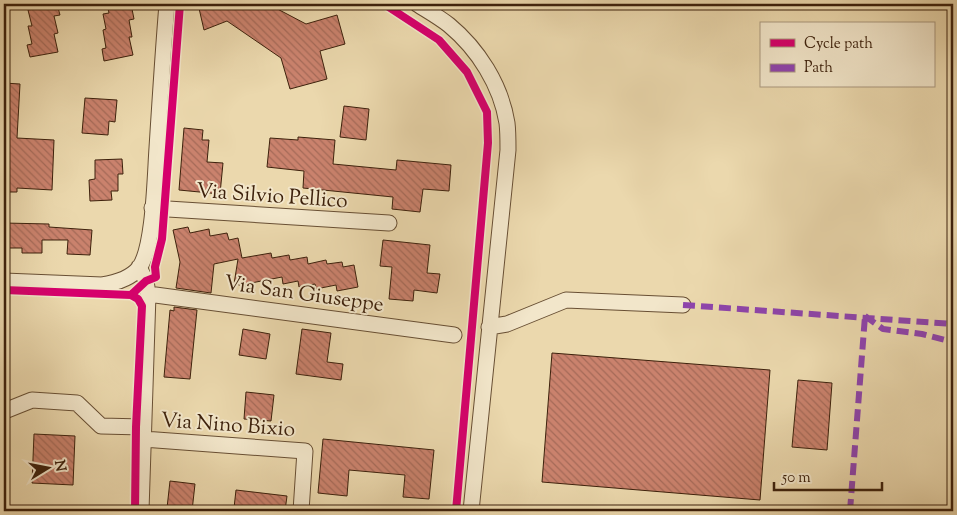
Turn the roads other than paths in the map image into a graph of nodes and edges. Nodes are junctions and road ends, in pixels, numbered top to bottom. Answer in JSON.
{"nodes":[{"id":1,"x":167,"y":4,"type":"edge"},
{"id":2,"x":417,"y":4,"type":"edge"},
{"id":3,"x":152,"y":208,"type":"junction"},
{"id":4,"x":389,"y":224,"type":"dead end"},
{"id":5,"x":134,"y":272,"type":"junction"},
{"id":6,"x":4,"y":281,"type":"edge"},
{"id":7,"x":148,"y":294,"type":"junction"},
{"id":8,"x":683,"y":305,"type":"dead end"},
{"id":9,"x":489,"y":327,"type":"junction"},
{"id":10,"x":454,"y":335,"type":"dead end"},
{"id":11,"x":4,"y":410,"type":"edge"},
{"id":12,"x":143,"y":433,"type":"junction"},
{"id":13,"x":141,"y":511,"type":"edge"},
{"id":14,"x":301,"y":511,"type":"edge"},
{"id":15,"x":471,"y":511,"type":"edge"}],
"edges":[{"from":1,"to":3,"type":"street"},
{"from":2,"to":9,"type":"street"},
{"from":3,"to":4,"type":"street","name":"Via Silvio Pellico"},
{"from":3,"to":5,"type":"street"},
{"from":5,"to":6,"type":"street"},
{"from":5,"to":7,"type":"street","name":"Via Nino Bixio"},
{"from":7,"to":10,"type":"street","name":"Via San Giuseppe"},
{"from":7,"to":12,"type":"street","name":"Via Nino Bixio"},
{"from":8,"to":9,"type":"street"},
{"from":9,"to":15,"type":"street"},
{"from":11,"to":12,"type":"street","name":"Via Nino Bixio"},
{"from":12,"to":13,"type":"street","name":"Via Nino Bixio"},
{"from":12,"to":14,"type":"street","name":"Via Nino Bixio"}]}
